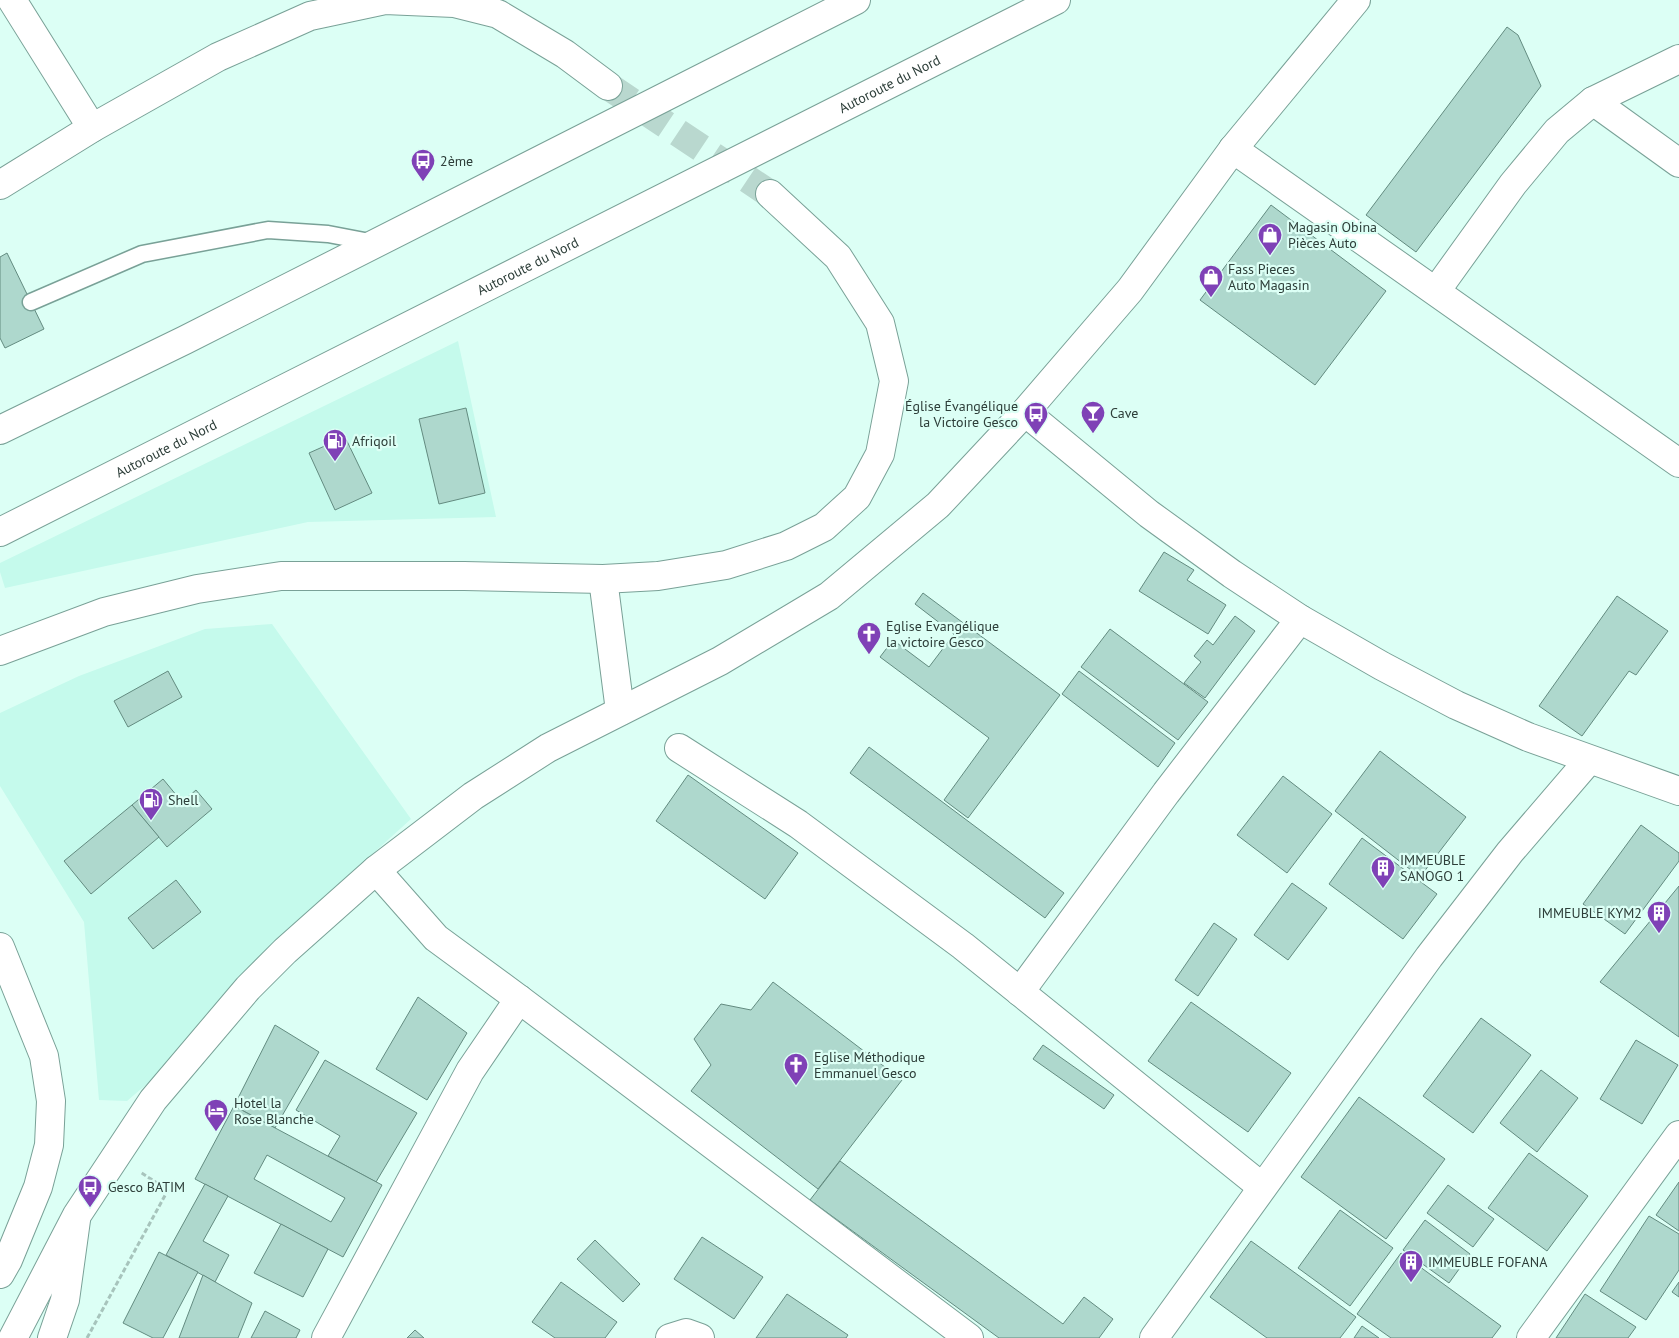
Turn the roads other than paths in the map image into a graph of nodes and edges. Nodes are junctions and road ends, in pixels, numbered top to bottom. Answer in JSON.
{"nodes":[{"id":1,"x":12,"y":0,"type":"edge"},
{"id":2,"x":856,"y":0,"type":"edge"},
{"id":3,"x":1056,"y":0,"type":"edge"},
{"id":4,"x":1356,"y":0,"type":"edge"},
{"id":5,"x":1679,"y":59,"type":"edge"},
{"id":6,"x":608,"y":86,"type":"tunnel mouth"},
{"id":7,"x":1593,"y":102,"type":"junction"},
{"id":8,"x":92,"y":128,"type":"junction"},
{"id":9,"x":1233,"y":148,"type":"junction"},
{"id":10,"x":1679,"y":163,"type":"edge"},
{"id":11,"x":0,"y":185,"type":"edge"},
{"id":12,"x":770,"y":194,"type":"tunnel mouth"},
{"id":13,"x":375,"y":243,"type":"junction"},
{"id":14,"x":1436,"y":291,"type":"junction"},
{"id":15,"x":31,"y":302,"type":"dead end"},
{"id":16,"x":1025,"y":412,"type":"junction"},
{"id":17,"x":0,"y":430,"type":"edge"},
{"id":18,"x":1679,"y":463,"type":"edge"},
{"id":19,"x":0,"y":532,"type":"edge"},
{"id":20,"x":603,"y":580,"type":"junction"},
{"id":21,"x":1300,"y":619,"type":"junction"},
{"id":22,"x":0,"y":651,"type":"edge"},
{"id":23,"x":620,"y":711,"type":"junction"},
{"id":24,"x":679,"y":748,"type":"dead end"},
{"id":25,"x":1589,"y":760,"type":"junction"},
{"id":26,"x":1679,"y":791,"type":"edge"},
{"id":27,"x":376,"y":870,"type":"junction"},
{"id":28,"x":0,"y":947,"type":"edge"},
{"id":29,"x":1020,"y":992,"type":"junction"},
{"id":30,"x":519,"y":998,"type":"junction"},
{"id":31,"x":1679,"y":1135,"type":"edge"},
{"id":32,"x":1262,"y":1187,"type":"junction"},
{"id":33,"x":77,"y":1215,"type":"junction"},
{"id":34,"x":0,"y":1274,"type":"edge"},
{"id":35,"x":14,"y":1338,"type":"edge"},
{"id":36,"x":52,"y":1338,"type":"edge"},
{"id":37,"x":326,"y":1338,"type":"edge"},
{"id":38,"x":670,"y":1338,"type":"edge"},
{"id":39,"x":700,"y":1338,"type":"edge"},
{"id":40,"x":969,"y":1338,"type":"edge"},
{"id":41,"x":1154,"y":1338,"type":"edge"},
{"id":42,"x":1531,"y":1338,"type":"edge"}],
"edges":[{"from":1,"to":8,"type":"main road"},
{"from":2,"to":13,"type":"main road"},
{"from":3,"to":19,"type":"main road","name":"Autoroute du Nord"},
{"from":4,"to":9,"type":"main road"},
{"from":5,"to":7,"type":"main road"},
{"from":6,"to":8,"type":"main road"},
{"from":7,"to":10,"type":"main road"},
{"from":7,"to":14,"type":"main road"},
{"from":8,"to":11,"type":"main road"},
{"from":9,"to":14,"type":"main road"},
{"from":9,"to":16,"type":"main road"},
{"from":12,"to":20,"type":"main road"},
{"from":13,"to":15,"type":"lane"},
{"from":13,"to":17,"type":"main road"},
{"from":14,"to":18,"type":"main road"},
{"from":16,"to":21,"type":"main road"},
{"from":16,"to":23,"type":"main road"},
{"from":20,"to":22,"type":"main road"},
{"from":20,"to":23,"type":"main road"},
{"from":21,"to":25,"type":"main road"},
{"from":21,"to":29,"type":"main road"},
{"from":23,"to":27,"type":"main road"},
{"from":24,"to":29,"type":"main road"},
{"from":25,"to":26,"type":"main road"},
{"from":25,"to":32,"type":"main road"},
{"from":27,"to":30,"type":"main road"},
{"from":27,"to":33,"type":"main road"},
{"from":28,"to":34,"type":"main road"},
{"from":29,"to":32,"type":"main road"},
{"from":30,"to":37,"type":"main road"},
{"from":30,"to":40,"type":"main road"},
{"from":31,"to":42,"type":"main road"},
{"from":32,"to":41,"type":"main road"},
{"from":33,"to":35,"type":"main road"},
{"from":33,"to":36,"type":"main road"},
{"from":38,"to":39,"type":"main road"}]}
